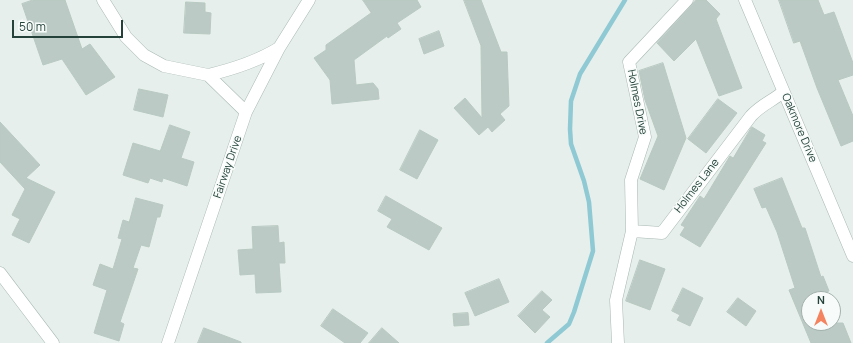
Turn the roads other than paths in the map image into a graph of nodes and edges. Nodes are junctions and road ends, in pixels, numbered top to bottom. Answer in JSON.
{"nodes":[{"id":1,"x":104,"y":0,"type":"edge"},
{"id":2,"x":309,"y":0,"type":"edge"},
{"id":3,"x":687,"y":0,"type":"edge"},
{"id":4,"x":744,"y":0,"type":"edge"},
{"id":5,"x":279,"y":48,"type":"junction"},
{"id":6,"x":208,"y":75,"type":"junction"},
{"id":7,"x":783,"y":92,"type":"junction"},
{"id":8,"x":246,"y":112,"type":"junction"},
{"id":9,"x":632,"y":231,"type":"junction"},
{"id":10,"x":853,"y":256,"type":"edge"},
{"id":11,"x":0,"y":273,"type":"edge"},
{"id":12,"x":53,"y":343,"type":"edge"},
{"id":13,"x":168,"y":343,"type":"edge"},
{"id":14,"x":618,"y":343,"type":"edge"}],
"edges":[{"from":1,"to":6,"type":"street"},
{"from":2,"to":5,"type":"street","name":"Fairway Drive"},
{"from":3,"to":9,"type":"street","name":"Holmes Drive"},
{"from":4,"to":7,"type":"street","name":"Oakmore Drive"},
{"from":5,"to":6,"type":"street"},
{"from":5,"to":8,"type":"street","name":"Fairway Drive"},
{"from":6,"to":8,"type":"street"},
{"from":7,"to":9,"type":"street","name":"Holmes Lane"},
{"from":7,"to":10,"type":"street","name":"Oakmore Drive"},
{"from":8,"to":13,"type":"street","name":"Fairway Drive"},
{"from":9,"to":14,"type":"street","name":"Holmes Drive"},
{"from":11,"to":12,"type":"street"}]}
